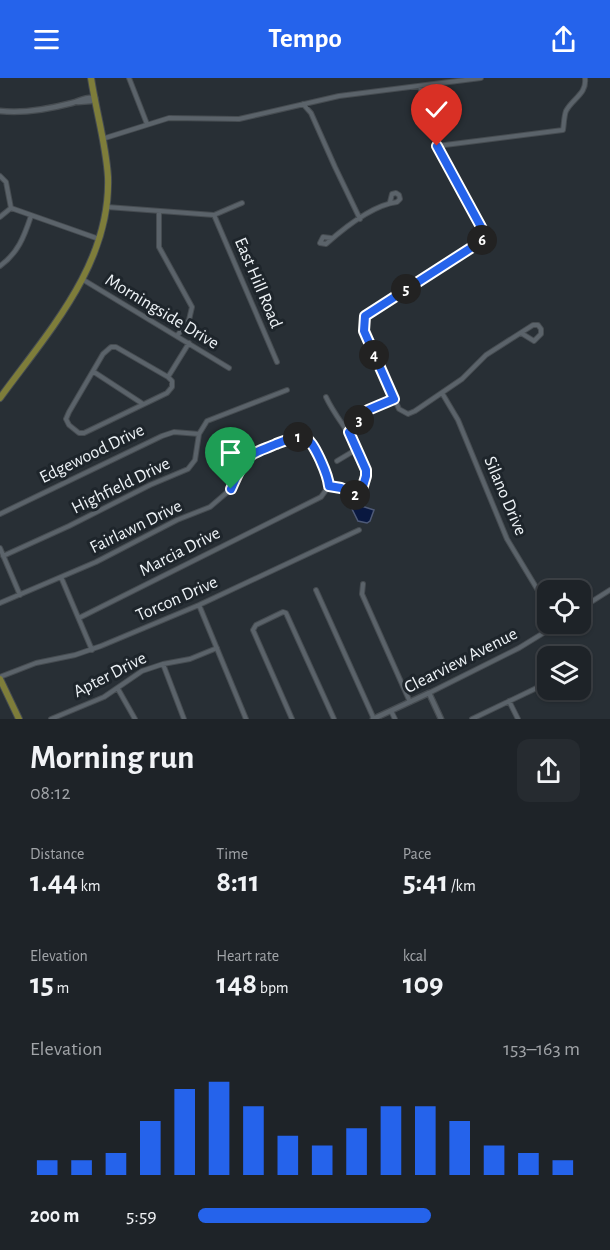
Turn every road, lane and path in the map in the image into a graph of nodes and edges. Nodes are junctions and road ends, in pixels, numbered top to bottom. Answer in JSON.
{"nodes":[{"id":1,"x":91,"y":78,"type":"edge"},
{"id":2,"x":129,"y":78,"type":"edge"},
{"id":3,"x":481,"y":78,"type":"edge"},
{"id":4,"x":585,"y":78,"type":"edge"},
{"id":5,"x":420,"y":86,"type":"junction"},
{"id":6,"x":95,"y":98,"type":"junction"},
{"id":7,"x":312,"y":102,"type":"junction"},
{"id":8,"x":303,"y":104,"type":"junction"},
{"id":9,"x":0,"y":111,"type":"edge"},
{"id":10,"x":311,"y":113,"type":"junction"},
{"id":11,"x":147,"y":124,"type":"junction"},
{"id":12,"x":102,"y":139,"type":"junction"},
{"id":13,"x":437,"y":146,"type":"junction"},
{"id":14,"x":0,"y":176,"type":"edge"},
{"id":15,"x":390,"y":202,"type":"dead end"},
{"id":16,"x":242,"y":203,"type":"dead end"},
{"id":17,"x":107,"y":207,"type":"junction"},
{"id":18,"x":11,"y":208,"type":"junction"},
{"id":19,"x":159,"y":211,"type":"junction"},
{"id":20,"x":214,"y":215,"type":"junction"},
{"id":21,"x":31,"y":216,"type":"junction"},
{"id":22,"x":0,"y":218,"type":"edge"},
{"id":23,"x":360,"y":219,"type":"junction"},
{"id":24,"x":331,"y":238,"type":"dead end"},
{"id":25,"x":100,"y":240,"type":"junction"},
{"id":26,"x":0,"y":266,"type":"edge"},
{"id":27,"x":82,"y":279,"type":"junction"},
{"id":28,"x":521,"y":333,"type":"junction"},
{"id":29,"x":177,"y":336,"type":"junction"},
{"id":30,"x":189,"y":343,"type":"junction"},
{"id":31,"x":277,"y":362,"type":"dead end"},
{"id":32,"x":229,"y":368,"type":"dead end"},
{"id":33,"x":94,"y":372,"type":"junction"},
{"id":34,"x":168,"y":377,"type":"junction"},
{"id":35,"x":287,"y":390,"type":"dead end"},
{"id":36,"x":442,"y":393,"type":"junction"},
{"id":37,"x":326,"y":397,"type":"dead end"},
{"id":38,"x":0,"y":398,"type":"edge"},
{"id":39,"x":394,"y":399,"type":"junction"},
{"id":40,"x":143,"y":404,"type":"junction"},
{"id":41,"x":349,"y":432,"type":"junction"},
{"id":42,"x":199,"y":434,"type":"junction"},
{"id":43,"x":357,"y":449,"type":"junction"},
{"id":44,"x":337,"y":461,"type":"dead end"},
{"id":45,"x":329,"y":486,"type":"junction"},
{"id":46,"x":0,"y":514,"type":"edge"},
{"id":47,"x":359,"y":530,"type":"dead end"},
{"id":48,"x":0,"y":548,"type":"edge"},
{"id":49,"x":3,"y":556,"type":"junction"},
{"id":50,"x":61,"y":577,"type":"junction"},
{"id":51,"x":363,"y":584,"type":"dead end"},
{"id":52,"x":537,"y":589,"type":"edge"},
{"id":53,"x":316,"y":590,"type":"dead end"},
{"id":54,"x":610,"y":590,"type":"edge"},
{"id":55,"x":20,"y":595,"type":"junction"},
{"id":56,"x":591,"y":602,"type":"edge"},
{"id":57,"x":0,"y":603,"type":"edge"},
{"id":58,"x":199,"y":605,"type":"junction"},
{"id":59,"x":79,"y":618,"type":"junction"},
{"id":60,"x":542,"y":634,"type":"edge"},
{"id":61,"x":217,"y":648,"type":"junction"},
{"id":62,"x":92,"y":650,"type":"junction"},
{"id":63,"x":163,"y":664,"type":"junction"},
{"id":64,"x":0,"y":678,"type":"edge"},
{"id":65,"x":117,"y":688,"type":"junction"},
{"id":66,"x":537,"y":688,"type":"edge"},
{"id":67,"x":429,"y":693,"type":"junction"},
{"id":68,"x":410,"y":702,"type":"junction"},
{"id":69,"x":509,"y":702,"type":"junction"},
{"id":70,"x":391,"y":711,"type":"junction"},
{"id":71,"x":19,"y":719,"type":"edge"},
{"id":72,"x":51,"y":719,"type":"edge"},
{"id":73,"x":135,"y":719,"type":"edge"},
{"id":74,"x":184,"y":719,"type":"edge"},
{"id":75,"x":246,"y":719,"type":"edge"},
{"id":76,"x":292,"y":719,"type":"edge"},
{"id":77,"x":334,"y":719,"type":"edge"},
{"id":78,"x":374,"y":719,"type":"edge"},
{"id":79,"x":395,"y":719,"type":"edge"},
{"id":80,"x":441,"y":719,"type":"edge"},
{"id":81,"x":472,"y":719,"type":"edge"},
{"id":82,"x":518,"y":719,"type":"edge"}],
"edges":[{"from":1,"to":6,"type":"main road"},
{"from":2,"to":11,"type":"street"},
{"from":3,"to":5,"type":"street"},
{"from":4,"to":13,"type":"street"},
{"from":5,"to":7,"type":"street"},
{"from":5,"to":13,"type":"street"},
{"from":6,"to":9,"type":"main road"},
{"from":6,"to":12,"type":"main road"},
{"from":7,"to":8,"type":"street"},
{"from":7,"to":10,"type":"street"},
{"from":8,"to":10,"type":"street"},
{"from":8,"to":11,"type":"street"},
{"from":10,"to":23,"type":"street"},
{"from":11,"to":12,"type":"street"},
{"from":12,"to":17,"type":"main road"},
{"from":13,"to":39,"type":"street"},
{"from":14,"to":18,"type":"street"},
{"from":15,"to":23,"type":"street"},
{"from":16,"to":20,"type":"street"},
{"from":17,"to":19,"type":"street"},
{"from":17,"to":25,"type":"main road"},
{"from":18,"to":21,"type":"street"},
{"from":18,"to":22,"type":"street"},
{"from":19,"to":20,"type":"street"},
{"from":19,"to":29,"type":"street"},
{"from":20,"to":31,"type":"street","name":"East Hill Road"},
{"from":21,"to":25,"type":"street"},
{"from":21,"to":26,"type":"street"},
{"from":23,"to":24,"type":"street"},
{"from":25,"to":27,"type":"main road"},
{"from":27,"to":29,"type":"street","name":"Morningside Drive"},
{"from":27,"to":38,"type":"main road"},
{"from":28,"to":28,"type":"street"},
{"from":28,"to":36,"type":"street"},
{"from":29,"to":30,"type":"street","name":"Morningside Drive"},
{"from":30,"to":32,"type":"street","name":"Morningside Drive"},
{"from":30,"to":34,"type":"street"},
{"from":33,"to":34,"type":"street"},
{"from":33,"to":40,"type":"street"},
{"from":33,"to":40,"type":"street"},
{"from":34,"to":40,"type":"street"},
{"from":35,"to":42,"type":"street"},
{"from":36,"to":39,"type":"street"},
{"from":36,"to":52,"type":"street","name":"Silano Drive"},
{"from":37,"to":41,"type":"street"},
{"from":39,"to":41,"type":"street"},
{"from":41,"to":43,"type":"street"},
{"from":42,"to":46,"type":"street","name":"Edgewood Drive"},
{"from":42,"to":49,"type":"street","name":"Highfield Drive"},
{"from":43,"to":44,"type":"street"},
{"from":43,"to":45,"type":"street"},
{"from":45,"to":50,"type":"street","name":"Fairlawn Drive"},
{"from":45,"to":59,"type":"street","name":"Marcia Drive"},
{"from":47,"to":58,"type":"street","name":"Torcon Drive"},
{"from":48,"to":49,"type":"street"},
{"from":49,"to":55,"type":"street"},
{"from":50,"to":55,"type":"street","name":"Fairlawn Drive"},
{"from":50,"to":59,"type":"street"},
{"from":51,"to":68,"type":"street"},
{"from":53,"to":78,"type":"street"},
{"from":54,"to":56,"type":"street"},
{"from":55,"to":57,"type":"street","name":"Fairlawn Drive"},
{"from":58,"to":61,"type":"street"},
{"from":58,"to":62,"type":"street","name":"Torcon Drive"},
{"from":59,"to":62,"type":"street"},
{"from":60,"to":67,"type":"street","name":"Clearview Avenue"},
{"from":61,"to":63,"type":"street","name":"Apter Drive"},
{"from":61,"to":75,"type":"street"},
{"from":62,"to":64,"type":"street","name":"Torcon Drive"},
{"from":63,"to":65,"type":"street","name":"Apter Drive"},
{"from":63,"to":74,"type":"street"},
{"from":64,"to":71,"type":"main road"},
{"from":65,"to":72,"type":"street","name":"Apter Drive"},
{"from":65,"to":73,"type":"street"},
{"from":66,"to":69,"type":"street"},
{"from":67,"to":68,"type":"main road","name":"Clearview Avenue"},
{"from":67,"to":80,"type":"main road"},
{"from":68,"to":70,"type":"main road","name":"Clearview Avenue"},
{"from":69,"to":81,"type":"street"},
{"from":69,"to":82,"type":"street"},
{"from":70,"to":78,"type":"main road","name":"Clearview Avenue"},
{"from":70,"to":79,"type":"street"},
{"from":76,"to":77,"type":"street"}]}
